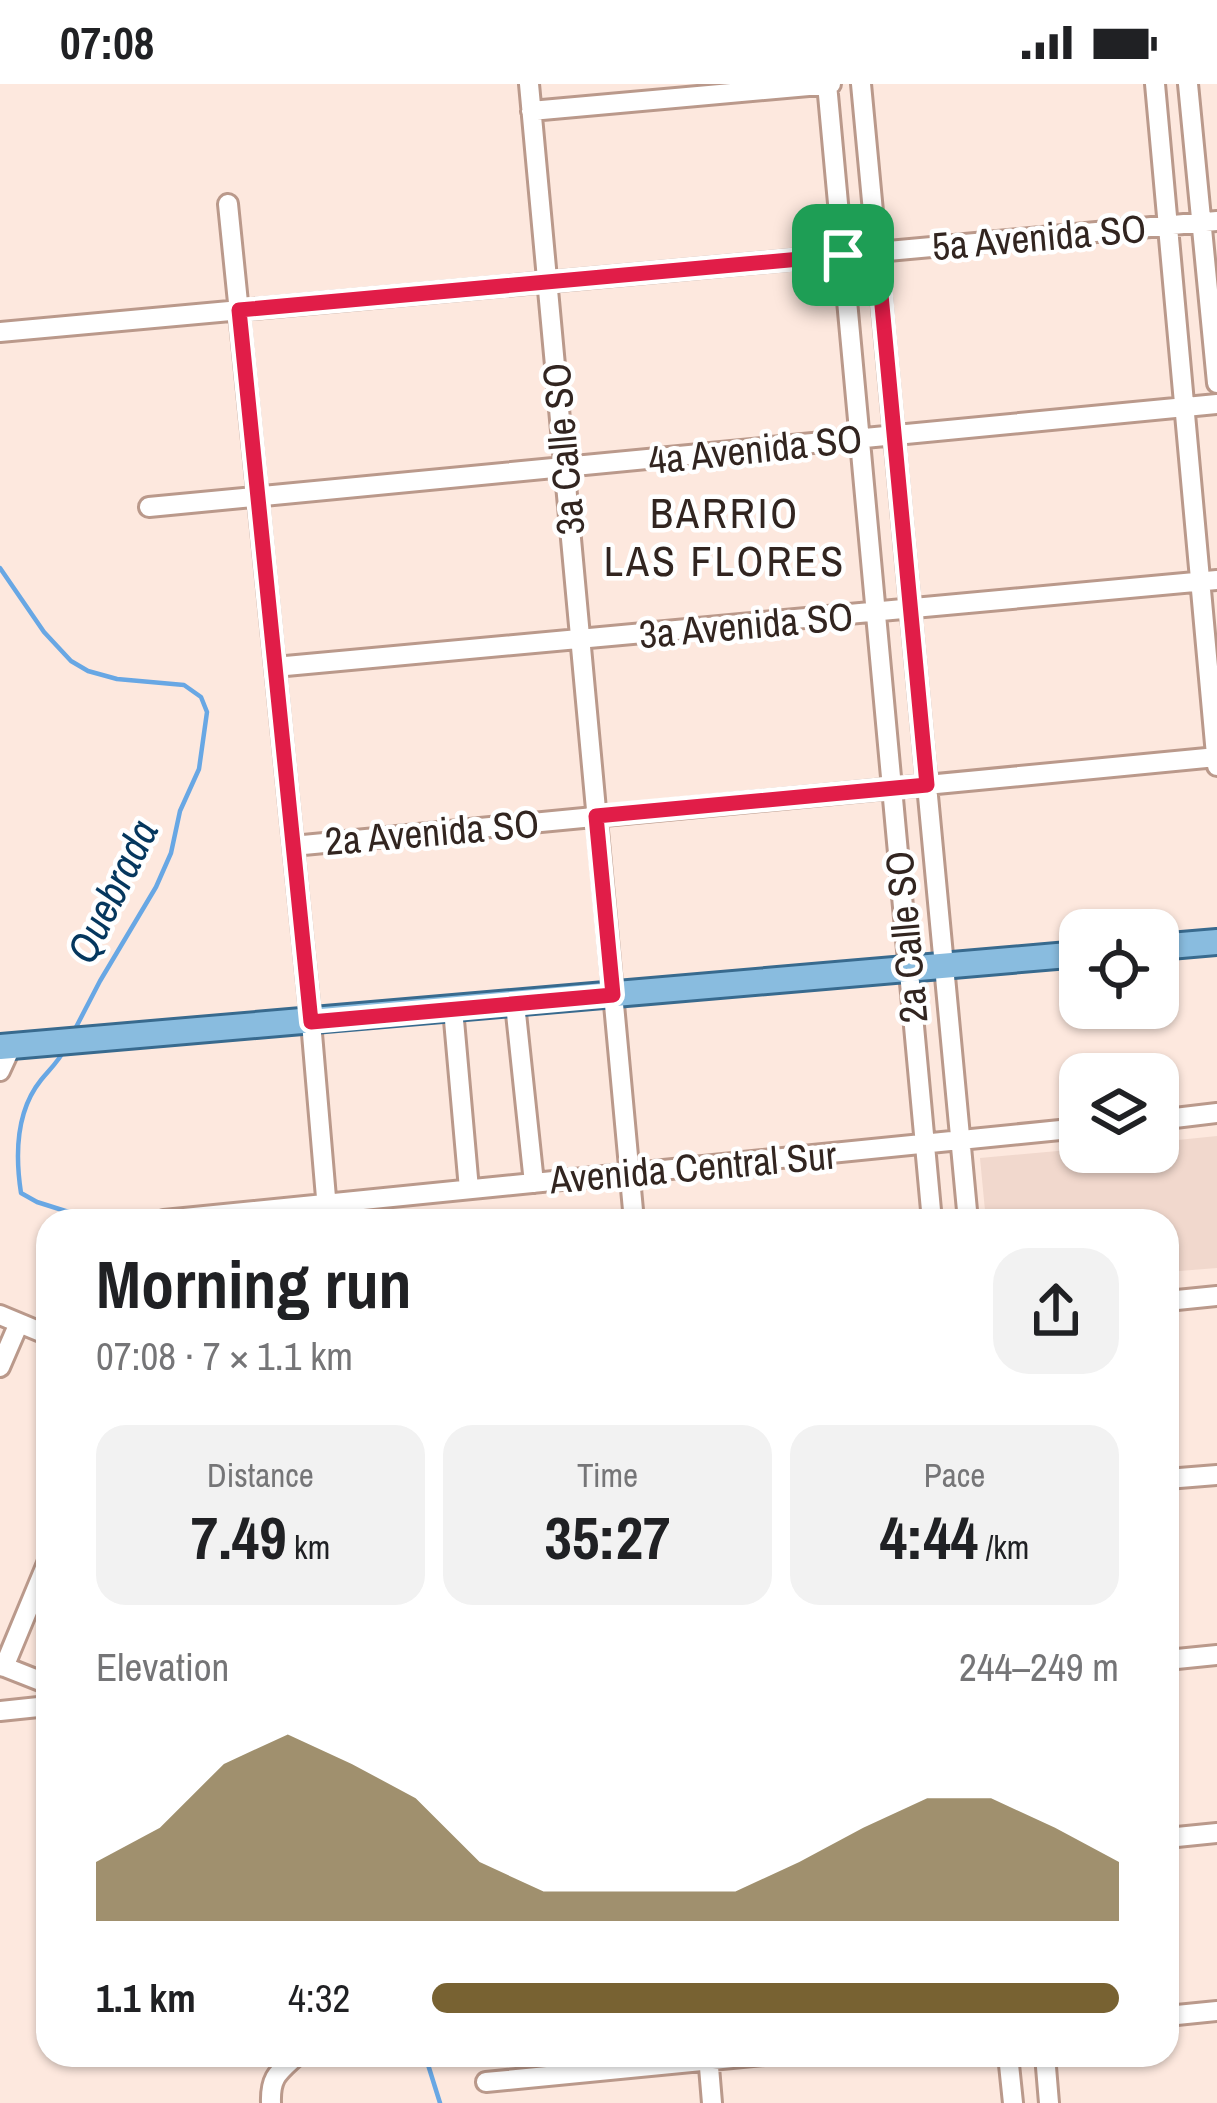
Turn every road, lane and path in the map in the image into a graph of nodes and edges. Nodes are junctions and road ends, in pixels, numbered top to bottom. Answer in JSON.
{"nodes":[{"id":1,"x":529,"y":84,"type":"edge"},
{"id":2,"x":828,"y":84,"type":"edge"},
{"id":3,"x":861,"y":84,"type":"edge"},
{"id":4,"x":1154,"y":84,"type":"edge"},
{"id":5,"x":1188,"y":84,"type":"edge"},
{"id":6,"x":532,"y":111,"type":"junction"},
{"id":7,"x":228,"y":204,"type":"dead end"},
{"id":8,"x":1209,"y":222,"type":"edge"},
{"id":9,"x":1167,"y":225,"type":"junction"},
{"id":10,"x":877,"y":252,"type":"junction"},
{"id":11,"x":843,"y":255,"type":"junction"},
{"id":12,"x":547,"y":282,"type":"junction"},
{"id":13,"x":239,"y":310,"type":"junction"},
{"id":14,"x":0,"y":332,"type":"edge"},
{"id":15,"x":1217,"y":383,"type":"edge"},
{"id":16,"x":1217,"y":404,"type":"edge"},
{"id":17,"x":1184,"y":407,"type":"junction"},
{"id":18,"x":894,"y":435,"type":"junction"},
{"id":19,"x":860,"y":439,"type":"junction"},
{"id":20,"x":564,"y":467,"type":"junction"},
{"id":21,"x":258,"y":496,"type":"junction"},
{"id":22,"x":149,"y":507,"type":"dead end"},
{"id":23,"x":1209,"y":581,"type":"edge"},
{"id":24,"x":910,"y":609,"type":"junction"},
{"id":25,"x":876,"y":612,"type":"junction"},
{"id":26,"x":580,"y":640,"type":"junction"},
{"id":27,"x":275,"y":667,"type":"junction"},
{"id":28,"x":1217,"y":757,"type":"edge"},
{"id":29,"x":1217,"y":766,"type":"edge"},
{"id":30,"x":927,"y":785,"type":"junction"},
{"id":31,"x":892,"y":788,"type":"junction"},
{"id":32,"x":596,"y":816,"type":"junction"},
{"id":33,"x":293,"y":845,"type":"junction"},
{"id":34,"x":1217,"y":942,"type":"edge"},
{"id":35,"x":1179,"y":945,"type":"edge"},
{"id":36,"x":1059,"y":956,"type":"edge"},
{"id":37,"x":944,"y":966,"type":"junction"},
{"id":38,"x":908,"y":969,"type":"junction"},
{"id":39,"x":613,"y":995,"type":"junction"},
{"id":40,"x":515,"y":1004,"type":"junction"},
{"id":41,"x":453,"y":1009,"type":"junction"},
{"id":42,"x":311,"y":1022,"type":"junction"},
{"id":43,"x":6,"y":1047,"type":"edge"},
{"id":44,"x":0,"y":1071,"type":"edge"},
{"id":45,"x":1217,"y":1113,"type":"edge"},
{"id":46,"x":1179,"y":1118,"type":"edge"},
{"id":47,"x":1059,"y":1130,"type":"edge"},
{"id":48,"x":960,"y":1142,"type":"junction"},
{"id":49,"x":925,"y":1145,"type":"junction"},
{"id":50,"x":630,"y":1173,"type":"junction"},
{"id":51,"x":534,"y":1183,"type":"junction"},
{"id":52,"x":469,"y":1189,"type":"junction"},
{"id":53,"x":328,"y":1209,"type":"edge"},
{"id":54,"x":346,"y":1209,"type":"edge"},
{"id":55,"x":633,"y":1209,"type":"edge"},
{"id":56,"x":931,"y":1209,"type":"edge"},
{"id":57,"x":967,"y":1209,"type":"edge"},
{"id":58,"x":1217,"y":1296,"type":"edge"},
{"id":59,"x":1179,"y":1299,"type":"edge"},
{"id":60,"x":9,"y":1319,"type":"edge"},
{"id":61,"x":0,"y":1367,"type":"edge"},
{"id":62,"x":1217,"y":1475,"type":"edge"},
{"id":63,"x":1179,"y":1478,"type":"edge"},
{"id":64,"x":36,"y":1588,"type":"edge"},
{"id":65,"x":1217,"y":1655,"type":"edge"},
{"id":66,"x":1179,"y":1659,"type":"edge"},
{"id":67,"x":2,"y":1666,"type":"edge"},
{"id":68,"x":36,"y":1679,"type":"edge"},
{"id":69,"x":36,"y":1707,"type":"edge"},
{"id":70,"x":0,"y":1711,"type":"edge"},
{"id":71,"x":1217,"y":1833,"type":"edge"},
{"id":72,"x":1179,"y":1837,"type":"edge"},
{"id":73,"x":1217,"y":2011,"type":"edge"},
{"id":74,"x":1179,"y":2015,"type":"edge"},
{"id":75,"x":284,"y":2067,"type":"edge"},
{"id":76,"x":625,"y":2067,"type":"edge"},
{"id":77,"x":709,"y":2067,"type":"edge"},
{"id":78,"x":1009,"y":2067,"type":"edge"},
{"id":79,"x":1046,"y":2067,"type":"edge"},
{"id":80,"x":486,"y":2082,"type":"dead end"},
{"id":81,"x":272,"y":2103,"type":"edge"},
{"id":82,"x":712,"y":2103,"type":"edge"},
{"id":83,"x":1012,"y":2103,"type":"edge"},
{"id":84,"x":1048,"y":2103,"type":"edge"}],
"edges":[{"from":1,"to":6,"type":"street","name":"3a Calle SO"},
{"from":2,"to":6,"type":"street"},
{"from":2,"to":11,"type":"street","name":"2a Calle SO"},
{"from":3,"to":10,"type":"street","name":"2a Calle SO"},
{"from":4,"to":9,"type":"street"},
{"from":5,"to":8,"type":"street"},
{"from":6,"to":12,"type":"street","name":"3a Calle SO"},
{"from":7,"to":13,"type":"street"},
{"from":8,"to":9,"type":"street","name":"5a Avenida SO"},
{"from":8,"to":15,"type":"street"},
{"from":9,"to":10,"type":"street","name":"5a Avenida SO"},
{"from":9,"to":17,"type":"street"},
{"from":10,"to":11,"type":"street","name":"5a Avenida SO"},
{"from":10,"to":18,"type":"street","name":"2a Calle SO"},
{"from":11,"to":12,"type":"street","name":"5a Avenida SO"},
{"from":11,"to":19,"type":"street","name":"2a Calle SO"},
{"from":12,"to":13,"type":"street","name":"5a Avenida SO"},
{"from":12,"to":20,"type":"street","name":"3a Calle SO"},
{"from":13,"to":14,"type":"street","name":"5a Avenida SO"},
{"from":13,"to":21,"type":"street"},
{"from":16,"to":17,"type":"street","name":"4a Avenida SO"},
{"from":17,"to":18,"type":"street","name":"4a Avenida SO"},
{"from":17,"to":23,"type":"street"},
{"from":18,"to":19,"type":"street","name":"4a Avenida SO"},
{"from":18,"to":24,"type":"street","name":"2a Calle SO"},
{"from":19,"to":20,"type":"street","name":"4a Avenida SO"},
{"from":19,"to":25,"type":"street","name":"2a Calle SO"},
{"from":20,"to":21,"type":"street","name":"4a Avenida SO"},
{"from":20,"to":26,"type":"street","name":"3a Calle SO"},
{"from":21,"to":22,"type":"street","name":"4a Avenida SO"},
{"from":21,"to":27,"type":"street"},
{"from":23,"to":24,"type":"street","name":"3a Avenida SO"},
{"from":23,"to":28,"type":"street"},
{"from":24,"to":25,"type":"street","name":"3a Avenida SO"},
{"from":24,"to":30,"type":"street","name":"2a Calle SO"},
{"from":25,"to":26,"type":"street","name":"3a Avenida SO"},
{"from":25,"to":31,"type":"street","name":"2a Calle SO"},
{"from":26,"to":27,"type":"street","name":"3a Avenida SO"},
{"from":26,"to":32,"type":"street","name":"3a Calle SO"},
{"from":27,"to":33,"type":"street"},
{"from":28,"to":29,"type":"street"},
{"from":28,"to":30,"type":"street","name":"2a Avenida SO"},
{"from":30,"to":31,"type":"street","name":"2a Avenida SO"},
{"from":30,"to":37,"type":"street","name":"2a Calle SO"},
{"from":31,"to":32,"type":"street","name":"2a Avenida SO"},
{"from":31,"to":38,"type":"street","name":"2a Calle SO"},
{"from":32,"to":33,"type":"street","name":"2a Avenida SO"},
{"from":32,"to":39,"type":"street","name":"3a Calle SO"},
{"from":33,"to":42,"type":"street"},
{"from":34,"to":35,"type":"main road"},
{"from":36,"to":37,"type":"main road"},
{"from":37,"to":38,"type":"main road"},
{"from":37,"to":48,"type":"street","name":"2a Calle SO"},
{"from":38,"to":39,"type":"main road"},
{"from":38,"to":49,"type":"street","name":"2a Calle SO"},
{"from":39,"to":40,"type":"main road"},
{"from":39,"to":50,"type":"street","name":"3a Calle SO"},
{"from":40,"to":41,"type":"main road"},
{"from":40,"to":51,"type":"street"},
{"from":41,"to":42,"type":"main road"},
{"from":41,"to":52,"type":"street"},
{"from":42,"to":43,"type":"main road"},
{"from":42,"to":53,"type":"street"},
{"from":43,"to":44,"type":"street"},
{"from":45,"to":46,"type":"street"},
{"from":47,"to":48,"type":"street","name":"Avenida Central Sur"},
{"from":48,"to":49,"type":"street","name":"Avenida Central Sur"},
{"from":48,"to":57,"type":"street","name":"2a Calle SO"},
{"from":49,"to":50,"type":"street","name":"Avenida Central Sur"},
{"from":49,"to":56,"type":"street","name":"2a Calle SO"},
{"from":50,"to":51,"type":"street","name":"Avenida Central Sur"},
{"from":50,"to":55,"type":"street","name":"3a Calle SO"},
{"from":51,"to":52,"type":"street","name":"Avenida Central Sur"},
{"from":52,"to":54,"type":"street","name":"Avenida Central Sur"},
{"from":58,"to":59,"type":"street"},
{"from":60,"to":61,"type":"street"},
{"from":62,"to":63,"type":"street"},
{"from":64,"to":67,"type":"street"},
{"from":65,"to":66,"type":"street"},
{"from":67,"to":68,"type":"street"},
{"from":69,"to":70,"type":"street"},
{"from":71,"to":72,"type":"street"},
{"from":73,"to":74,"type":"street"},
{"from":75,"to":81,"type":"street"},
{"from":76,"to":80,"type":"street"},
{"from":77,"to":82,"type":"street"},
{"from":78,"to":83,"type":"street"},
{"from":79,"to":84,"type":"street"}]}
